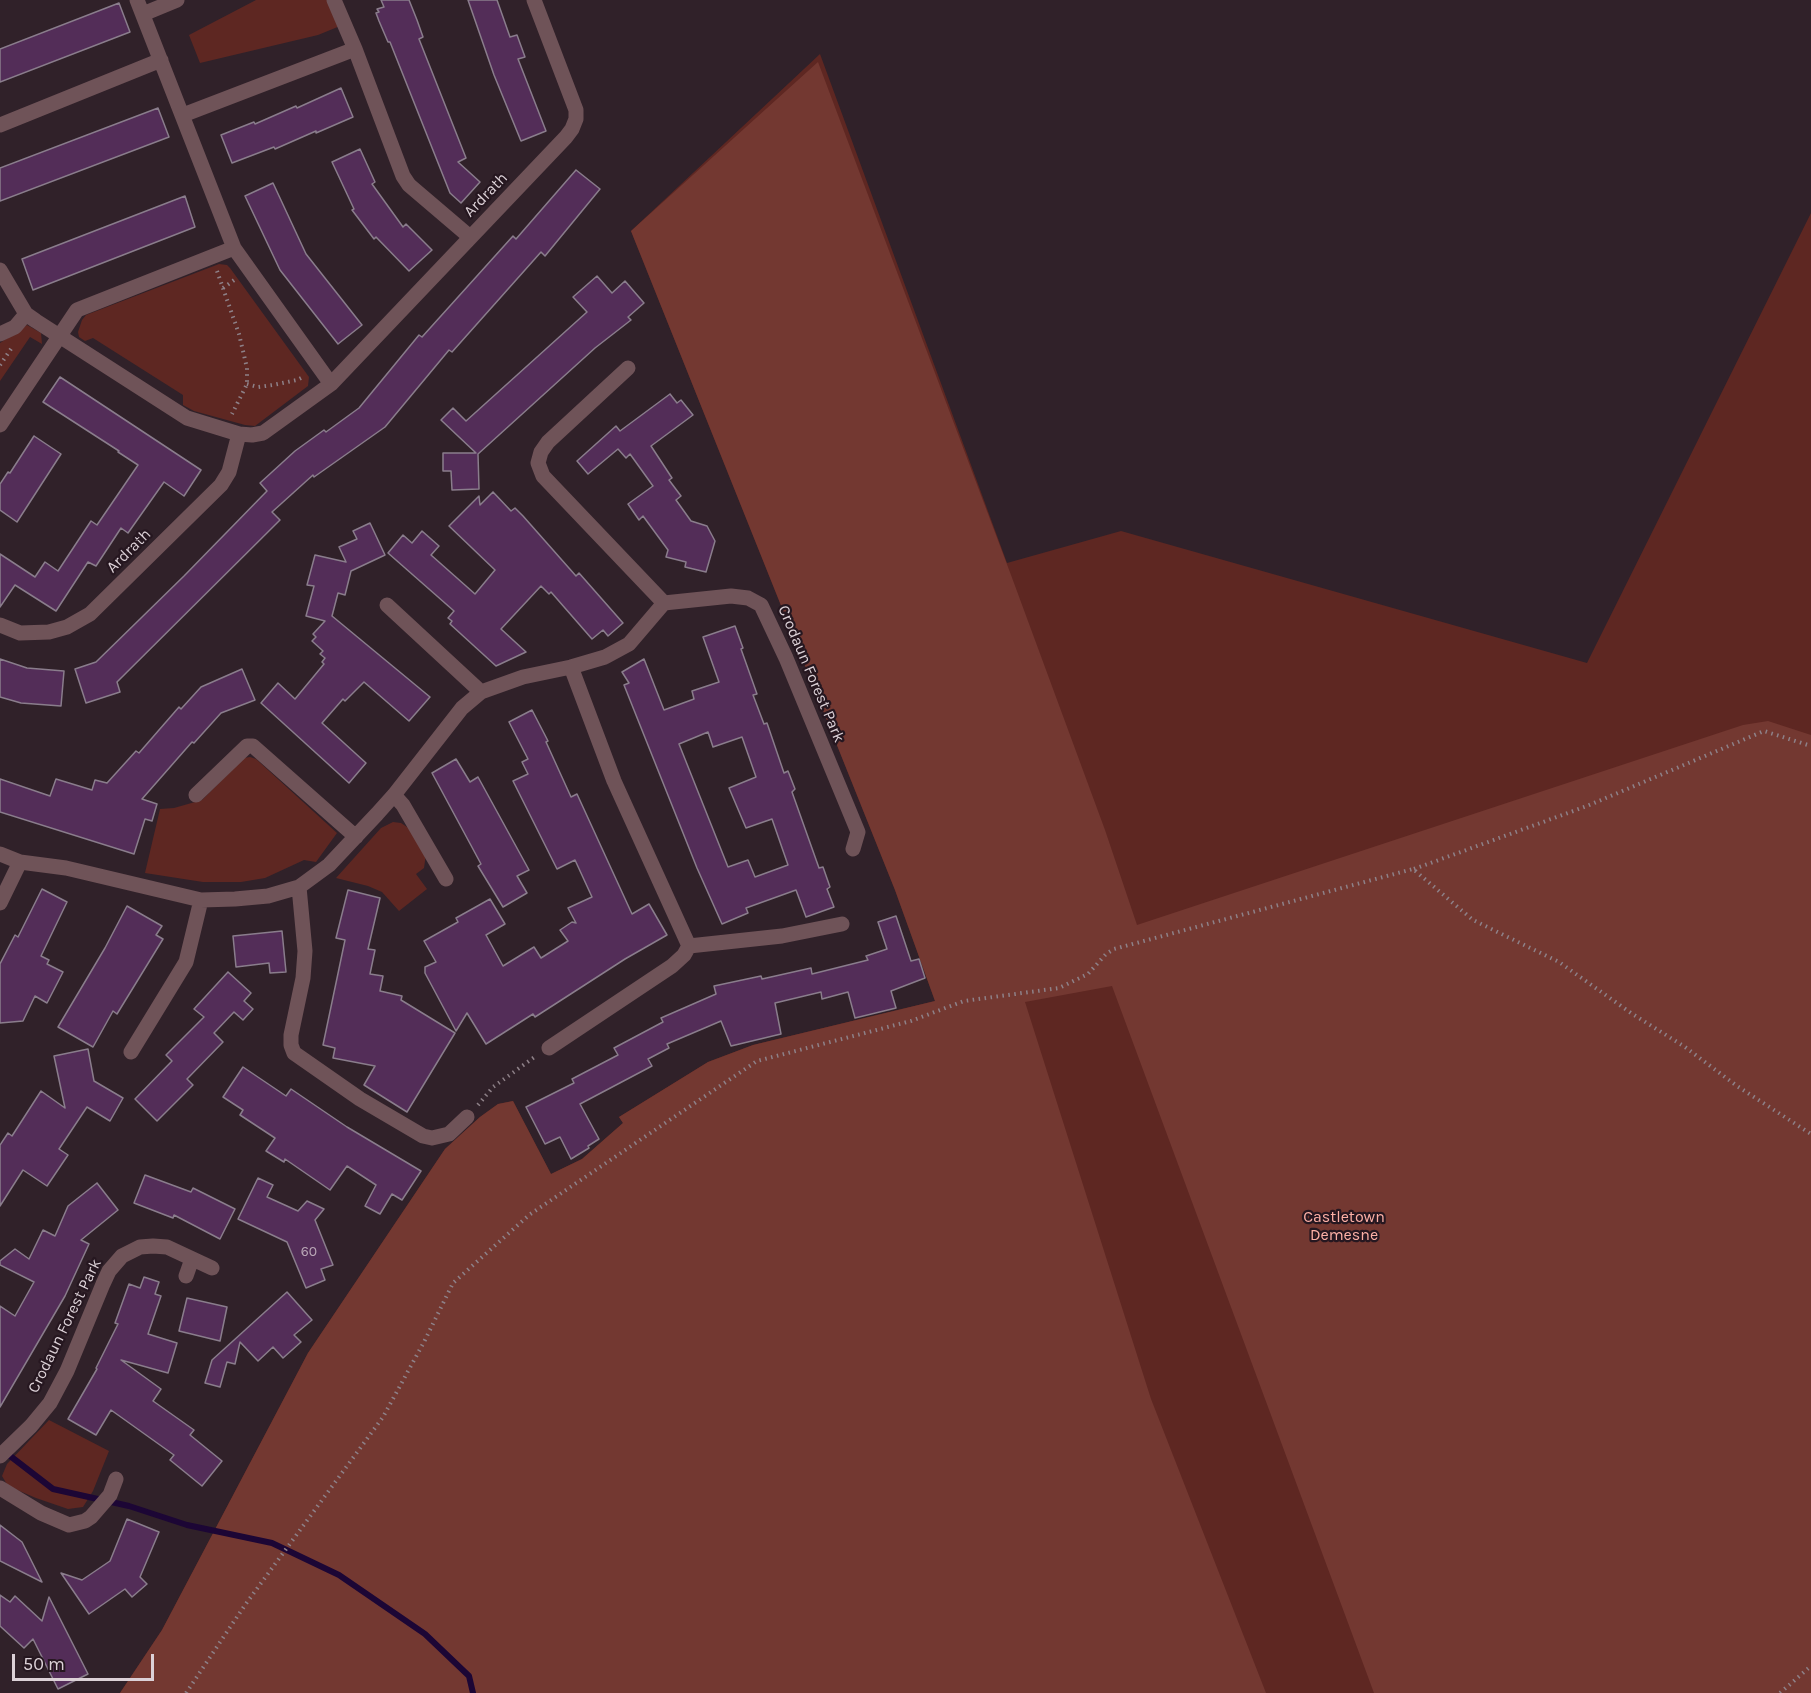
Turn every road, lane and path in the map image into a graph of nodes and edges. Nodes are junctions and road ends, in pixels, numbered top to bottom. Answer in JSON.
{"nodes":[{"id":1,"x":177,"y":0,"type":"edge"},
{"id":2,"x":333,"y":0,"type":"edge"},
{"id":3,"x":534,"y":0,"type":"edge"},
{"id":4,"x":140,"y":7,"type":"edge"},
{"id":5,"x":355,"y":49,"type":"junction"},
{"id":6,"x":161,"y":60,"type":"junction"},
{"id":7,"x":183,"y":115,"type":"junction"},
{"id":8,"x":0,"y":124,"type":"edge"},
{"id":9,"x":470,"y":237,"type":"junction"},
{"id":10,"x":234,"y":248,"type":"junction"},
{"id":11,"x":212,"y":256,"type":"junction"},
{"id":12,"x":0,"y":270,"type":"edge"},
{"id":13,"x":26,"y":314,"type":"junction"},
{"id":14,"x":0,"y":334,"type":"edge"},
{"id":15,"x":59,"y":335,"type":"junction"},
{"id":16,"x":628,"y":368,"type":"dead end"},
{"id":17,"x":305,"y":376,"type":"dead end"},
{"id":18,"x":247,"y":384,"type":"junction"},
{"id":19,"x":331,"y":384,"type":"junction"},
{"id":20,"x":0,"y":425,"type":"edge"},
{"id":21,"x":233,"y":432,"type":"junction"},
{"id":22,"x":664,"y":603,"type":"junction"},
{"id":23,"x":387,"y":605,"type":"dead end"},
{"id":24,"x":0,"y":626,"type":"edge"},
{"id":25,"x":571,"y":667,"type":"junction"},
{"id":26,"x":481,"y":692,"type":"junction"},
{"id":27,"x":1811,"y":746,"type":"edge"},
{"id":28,"x":196,"y":795,"type":"dead end"},
{"id":29,"x":394,"y":795,"type":"junction"},
{"id":30,"x":356,"y":837,"type":"junction"},
{"id":31,"x":853,"y":849,"type":"dead end"},
{"id":32,"x":0,"y":854,"type":"edge"},
{"id":33,"x":20,"y":862,"type":"junction"},
{"id":34,"x":1413,"y":869,"type":"junction"},
{"id":35,"x":446,"y":879,"type":"dead end"},
{"id":36,"x":299,"y":887,"type":"junction"},
{"id":37,"x":201,"y":900,"type":"junction"},
{"id":38,"x":0,"y":903,"type":"edge"},
{"id":39,"x":842,"y":924,"type":"dead end"},
{"id":40,"x":689,"y":946,"type":"junction"},
{"id":41,"x":549,"y":1048,"type":"joint"},
{"id":42,"x":131,"y":1052,"type":"dead end"},
{"id":43,"x":467,"y":1117,"type":"joint"},
{"id":44,"x":1811,"y":1134,"type":"edge"},
{"id":45,"x":192,"y":1259,"type":"junction"},
{"id":46,"x":212,"y":1268,"type":"dead end"},
{"id":47,"x":186,"y":1276,"type":"dead end"},
{"id":48,"x":0,"y":1456,"type":"edge"},
{"id":49,"x":116,"y":1479,"type":"dead end"},
{"id":50,"x":0,"y":1488,"type":"edge"},
{"id":51,"x":1811,"y":1666,"type":"edge"},
{"id":52,"x":186,"y":1693,"type":"edge"},
{"id":53,"x":1780,"y":1693,"type":"edge"}],
"edges":[{"from":1,"to":4,"type":"street"},
{"from":2,"to":5,"type":"street"},
{"from":3,"to":9,"type":"street","name":"Ardrath"},
{"from":4,"to":6,"type":"street"},
{"from":5,"to":7,"type":"street"},
{"from":5,"to":9,"type":"street"},
{"from":6,"to":7,"type":"street"},
{"from":6,"to":8,"type":"street"},
{"from":7,"to":10,"type":"street"},
{"from":9,"to":19,"type":"street","name":"Ardrath"},
{"from":10,"to":11,"type":"street"},
{"from":10,"to":19,"type":"street"},
{"from":11,"to":15,"type":"street"},
{"from":11,"to":18,"type":"path"},
{"from":12,"to":13,"type":"street","name":"Ardrath"},
{"from":13,"to":14,"type":"street"},
{"from":13,"to":15,"type":"street","name":"Ardrath"},
{"from":15,"to":20,"type":"street"},
{"from":15,"to":21,"type":"street","name":"Ardrath"},
{"from":16,"to":22,"type":"street"},
{"from":17,"to":18,"type":"path"},
{"from":18,"to":21,"type":"path"},
{"from":19,"to":21,"type":"street","name":"Ardrath"},
{"from":21,"to":24,"type":"street","name":"Ardrath"},
{"from":22,"to":25,"type":"street"},
{"from":22,"to":31,"type":"street","name":"Crodaun Forest Park"},
{"from":23,"to":26,"type":"street"},
{"from":25,"to":26,"type":"street"},
{"from":25,"to":40,"type":"street"},
{"from":26,"to":29,"type":"street"},
{"from":27,"to":34,"type":"path"},
{"from":28,"to":30,"type":"street"},
{"from":29,"to":30,"type":"street"},
{"from":29,"to":35,"type":"street"},
{"from":30,"to":36,"type":"street"},
{"from":32,"to":33,"type":"street"},
{"from":33,"to":37,"type":"street"},
{"from":33,"to":38,"type":"street"},
{"from":34,"to":44,"type":"path"},
{"from":34,"to":52,"type":"path"},
{"from":36,"to":37,"type":"street"},
{"from":36,"to":43,"type":"street"},
{"from":37,"to":42,"type":"street"},
{"from":39,"to":40,"type":"street"},
{"from":40,"to":41,"type":"street"},
{"from":41,"to":43,"type":"path"},
{"from":45,"to":46,"type":"street","name":"Crodaun Forest Park"},
{"from":45,"to":47,"type":"street"},
{"from":45,"to":48,"type":"street","name":"Crodaun Forest Park"},
{"from":49,"to":50,"type":"street"},
{"from":51,"to":53,"type":"path"}]}
